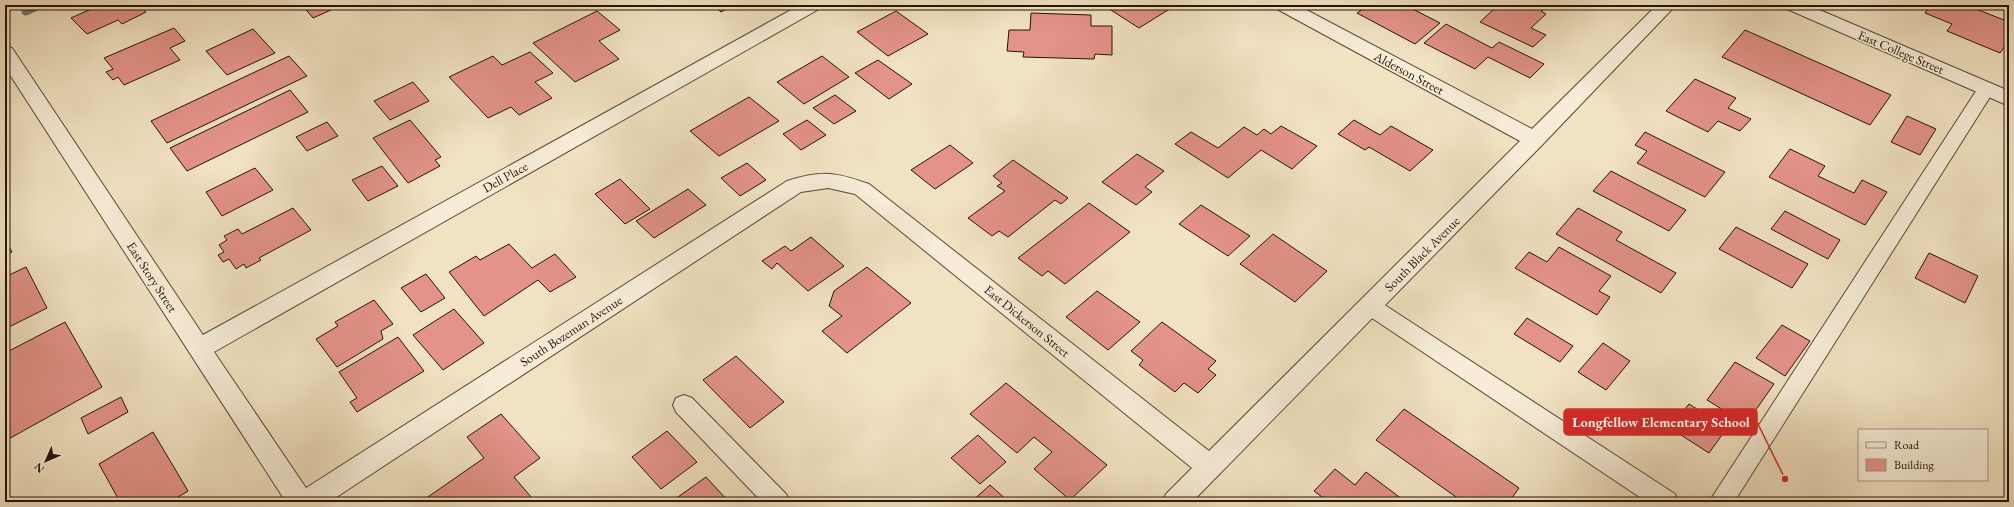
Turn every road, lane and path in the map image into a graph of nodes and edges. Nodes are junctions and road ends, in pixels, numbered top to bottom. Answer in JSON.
{"nodes":[{"id":1,"x":812,"y":5,"type":"edge"},
{"id":2,"x":1283,"y":5,"type":"edge"},
{"id":3,"x":1667,"y":5,"type":"edge"},
{"id":4,"x":1793,"y":5,"type":"edge"},
{"id":5,"x":5,"y":52,"type":"edge"},
{"id":6,"x":1986,"y":89,"type":"junction"},
{"id":7,"x":2009,"y":99,"type":"edge"},
{"id":8,"x":1534,"y":140,"type":"junction"},
{"id":9,"x":841,"y":181,"type":"joint"},
{"id":10,"x":1370,"y":306,"type":"junction"},
{"id":11,"x":199,"y":349,"type":"junction"},
{"id":12,"x":684,"y":405,"type":"dead end"},
{"id":13,"x":1210,"y":467,"type":"junction"},
{"id":14,"x":301,"y":502,"type":"edge"},
{"id":15,"x":307,"y":502,"type":"edge"},
{"id":16,"x":778,"y":502,"type":"edge"},
{"id":17,"x":1175,"y":502,"type":"edge"},
{"id":18,"x":1667,"y":502,"type":"edge"},
{"id":19,"x":1721,"y":502,"type":"edge"}],
"edges":[{"from":1,"to":11,"type":"street","name":"Dell Place"},
{"from":2,"to":8,"type":"street","name":"Alderson Street"},
{"from":3,"to":8,"type":"street","name":"South Black Avenue"},
{"from":4,"to":6,"type":"street","name":"East College Street"},
{"from":5,"to":11,"type":"street","name":"East Story Street"},
{"from":6,"to":7,"type":"street","name":"East College Street"},
{"from":6,"to":19,"type":"lane"},
{"from":8,"to":10,"type":"street","name":"South Black Avenue"},
{"from":9,"to":13,"type":"street","name":"East Dickerson Street"},
{"from":9,"to":15,"type":"street","name":"South Bozeman Avenue"},
{"from":10,"to":13,"type":"street","name":"South Black Avenue"},
{"from":10,"to":18,"type":"lane"},
{"from":11,"to":14,"type":"street","name":"East Story Street"},
{"from":12,"to":16,"type":"lane"},
{"from":13,"to":17,"type":"street","name":"South Black Avenue"}]}
